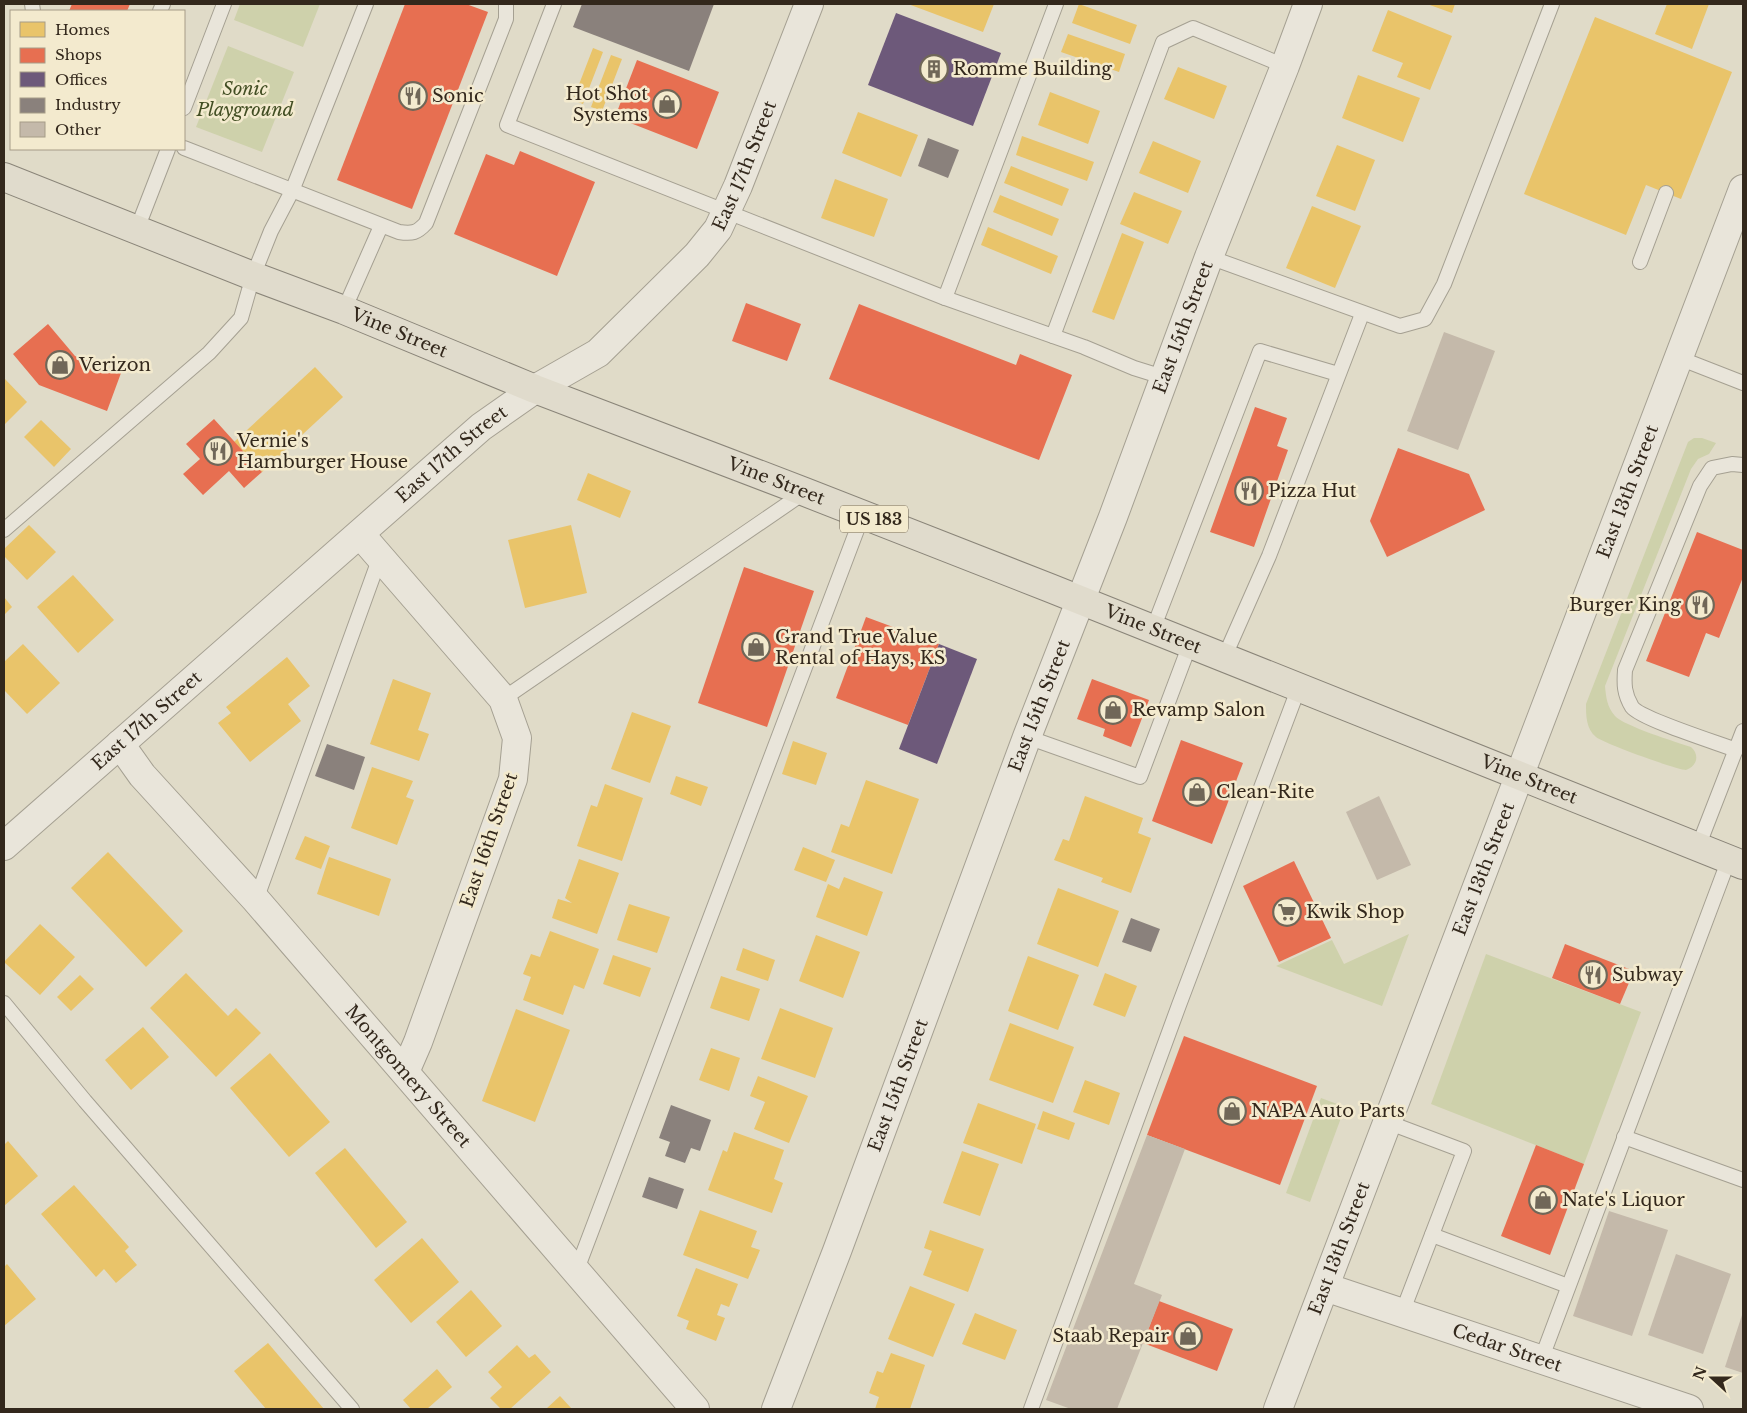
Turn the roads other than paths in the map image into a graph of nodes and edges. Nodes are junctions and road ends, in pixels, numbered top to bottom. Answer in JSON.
{"nodes":[{"id":1,"x":224,"y":4,"type":"edge"},
{"id":2,"x":366,"y":4,"type":"edge"},
{"id":3,"x":506,"y":4,"type":"edge"},
{"id":4,"x":554,"y":4,"type":"edge"},
{"id":5,"x":808,"y":4,"type":"edge"},
{"id":6,"x":1056,"y":4,"type":"edge"},
{"id":7,"x":1308,"y":4,"type":"edge"},
{"id":8,"x":1552,"y":4,"type":"edge"},
{"id":9,"x":1285,"y":66,"type":"junction"},
{"id":10,"x":185,"y":104,"type":"edge"},
{"id":11,"x":185,"y":148,"type":"edge"},
{"id":12,"x":168,"y":150,"type":"edge"},
{"id":13,"x":6,"y":182,"type":"edge"},
{"id":14,"x":1743,"y":189,"type":"edge"},
{"id":15,"x":292,"y":191,"type":"junction"},
{"id":16,"x":1666,"y":193,"type":"dead end"},
{"id":17,"x":726,"y":213,"type":"junction"},
{"id":18,"x":380,"y":226,"type":"junction"},
{"id":19,"x":137,"y":229,"type":"junction"},
{"id":20,"x":1209,"y":257,"type":"junction"},
{"id":21,"x":1640,"y":262,"type":"dead end"},
{"id":22,"x":252,"y":276,"type":"junction"},
{"id":23,"x":945,"y":298,"type":"junction"},
{"id":24,"x":344,"y":310,"type":"junction"},
{"id":25,"x":1362,"y":314,"type":"junction"},
{"id":26,"x":1053,"y":336,"type":"junction"},
{"id":27,"x":1679,"y":358,"type":"junction"},
{"id":28,"x":1338,"y":374,"type":"junction"},
{"id":29,"x":1166,"y":378,"type":"junction"},
{"id":30,"x":1743,"y":383,"type":"edge"},
{"id":31,"x":535,"y":389,"type":"junction"},
{"id":32,"x":1743,"y":465,"type":"edge"},
{"id":33,"x":805,"y":492,"type":"junction"},
{"id":34,"x":863,"y":514,"type":"junction"},
{"id":35,"x":4,"y":530,"type":"edge"},
{"id":36,"x":360,"y":534,"type":"junction"},
{"id":37,"x":380,"y":557,"type":"junction"},
{"id":38,"x":1080,"y":601,"type":"junction"},
{"id":39,"x":1153,"y":629,"type":"junction"},
{"id":40,"x":1190,"y":644,"type":"junction"},
{"id":41,"x":1224,"y":658,"type":"junction"},
{"id":42,"x":1299,"y":687,"type":"junction"},
{"id":43,"x":503,"y":699,"type":"junction"},
{"id":44,"x":1743,"y":732,"type":"edge"},
{"id":45,"x":1027,"y":737,"type":"junction"},
{"id":46,"x":120,"y":744,"type":"junction"},
{"id":47,"x":1736,"y":750,"type":"junction"},
{"id":48,"x":1519,"y":775,"type":"junction"},
{"id":49,"x":4,"y":846,"type":"edge"},
{"id":50,"x":1698,"y":847,"type":"junction"},
{"id":51,"x":1736,"y":862,"type":"edge"},
{"id":52,"x":256,"y":900,"type":"junction"},
{"id":53,"x":4,"y":1003,"type":"edge"},
{"id":54,"x":404,"y":1072,"type":"junction"},
{"id":55,"x":1387,"y":1122,"type":"junction"},
{"id":56,"x":1624,"y":1137,"type":"junction"},
{"id":57,"x":1743,"y":1180,"type":"edge"},
{"id":58,"x":1432,"y":1235,"type":"junction"},
{"id":59,"x":576,"y":1272,"type":"junction"},
{"id":60,"x":1568,"y":1286,"type":"junction"},
{"id":61,"x":1325,"y":1287,"type":"junction"},
{"id":62,"x":1402,"y":1313,"type":"junction"},
{"id":63,"x":1541,"y":1360,"type":"junction"},
{"id":64,"x":352,"y":1409,"type":"edge"},
{"id":65,"x":695,"y":1409,"type":"edge"},
{"id":66,"x":776,"y":1409,"type":"edge"},
{"id":67,"x":1031,"y":1409,"type":"edge"},
{"id":68,"x":1278,"y":1409,"type":"edge"},
{"id":69,"x":1689,"y":1409,"type":"edge"}],
"edges":[{"from":1,"to":10,"type":"lane"},
{"from":2,"to":15,"type":"lane"},
{"from":3,"to":18,"type":"lane"},
{"from":4,"to":17,"type":"lane"},
{"from":5,"to":17,"type":"street","name":"East 17th Street"},
{"from":6,"to":23,"type":"lane"},
{"from":7,"to":9,"type":"street","name":"East 15th Street"},
{"from":8,"to":25,"type":"lane"},
{"from":9,"to":20,"type":"street","name":"East 15th Street"},
{"from":9,"to":26,"type":"lane"},
{"from":11,"to":15,"type":"lane"},
{"from":12,"to":19,"type":"lane"},
{"from":13,"to":19,"type":"main road","name":"Vine Street","number":"US 183"},
{"from":14,"to":27,"type":"street","name":"East 13th Street"},
{"from":15,"to":18,"type":"lane"},
{"from":15,"to":22,"type":"lane"},
{"from":16,"to":21,"type":"lane"},
{"from":17,"to":23,"type":"lane"},
{"from":17,"to":31,"type":"street","name":"East 17th Street"},
{"from":18,"to":24,"type":"lane"},
{"from":19,"to":22,"type":"main road","name":"Vine Street","number":"US 183"},
{"from":20,"to":25,"type":"lane"},
{"from":20,"to":29,"type":"street","name":"East 15th Street"},
{"from":22,"to":24,"type":"main road","name":"Vine Street","number":"US 183"},
{"from":22,"to":35,"type":"lane"},
{"from":23,"to":26,"type":"lane"},
{"from":24,"to":31,"type":"main road","name":"Vine Street","number":"US 183"},
{"from":25,"to":28,"type":"lane"},
{"from":26,"to":29,"type":"lane"},
{"from":27,"to":30,"type":"lane"},
{"from":27,"to":48,"type":"street","name":"East 13th Street"},
{"from":28,"to":39,"type":"lane"},
{"from":28,"to":41,"type":"lane"},
{"from":29,"to":38,"type":"street","name":"East 15th Street"},
{"from":31,"to":33,"type":"main road","name":"Vine Street","number":"US 183"},
{"from":31,"to":36,"type":"street","name":"East 17th Street"},
{"from":32,"to":47,"type":"lane"},
{"from":33,"to":34,"type":"main road","name":"Vine Street","number":"US 183"},
{"from":33,"to":43,"type":"lane"},
{"from":34,"to":38,"type":"main road","name":"Vine Street","number":"US 183"},
{"from":34,"to":59,"type":"lane"},
{"from":36,"to":37,"type":"street","name":"East 16th Street"},
{"from":36,"to":46,"type":"street","name":"East 17th Street"},
{"from":37,"to":43,"type":"street","name":"East 16th Street"},
{"from":37,"to":52,"type":"lane"},
{"from":38,"to":39,"type":"main road","name":"Vine Street","number":"US 183"},
{"from":38,"to":45,"type":"street","name":"East 15th Street"},
{"from":39,"to":40,"type":"main road","name":"Vine Street","number":"US 183"},
{"from":40,"to":41,"type":"main road","name":"Vine Street","number":"US 183"},
{"from":40,"to":45,"type":"lane"},
{"from":41,"to":42,"type":"main road","name":"Vine Street","number":"US 183"},
{"from":42,"to":48,"type":"main road","name":"Vine Street","number":"US 183"},
{"from":42,"to":67,"type":"lane"},
{"from":43,"to":54,"type":"street","name":"East 16th Street"},
{"from":44,"to":47,"type":"lane"},
{"from":45,"to":66,"type":"street","name":"East 15th Street"},
{"from":46,"to":49,"type":"street","name":"East 17th Street"},
{"from":46,"to":52,"type":"street","name":"Montgomery Street"},
{"from":47,"to":50,"type":"lane"},
{"from":48,"to":50,"type":"main road","name":"Vine Street","number":"US 183"},
{"from":48,"to":55,"type":"street","name":"East 13th Street"},
{"from":50,"to":51,"type":"main road","name":"Vine Street","number":"US 183"},
{"from":51,"to":56,"type":"lane"},
{"from":52,"to":54,"type":"street","name":"Montgomery Street"},
{"from":53,"to":64,"type":"lane"},
{"from":54,"to":59,"type":"street","name":"Montgomery Street"},
{"from":55,"to":58,"type":"lane"},
{"from":55,"to":61,"type":"street","name":"East 13th Street"},
{"from":56,"to":57,"type":"lane"},
{"from":56,"to":60,"type":"lane"},
{"from":58,"to":60,"type":"lane"},
{"from":58,"to":62,"type":"lane"},
{"from":59,"to":65,"type":"street","name":"Montgomery Street"},
{"from":60,"to":63,"type":"lane"},
{"from":61,"to":62,"type":"street","name":"Cedar Street"},
{"from":61,"to":68,"type":"street","name":"East 13th Street"},
{"from":62,"to":63,"type":"street","name":"Cedar Street"},
{"from":63,"to":69,"type":"street","name":"Cedar Street"}]}
